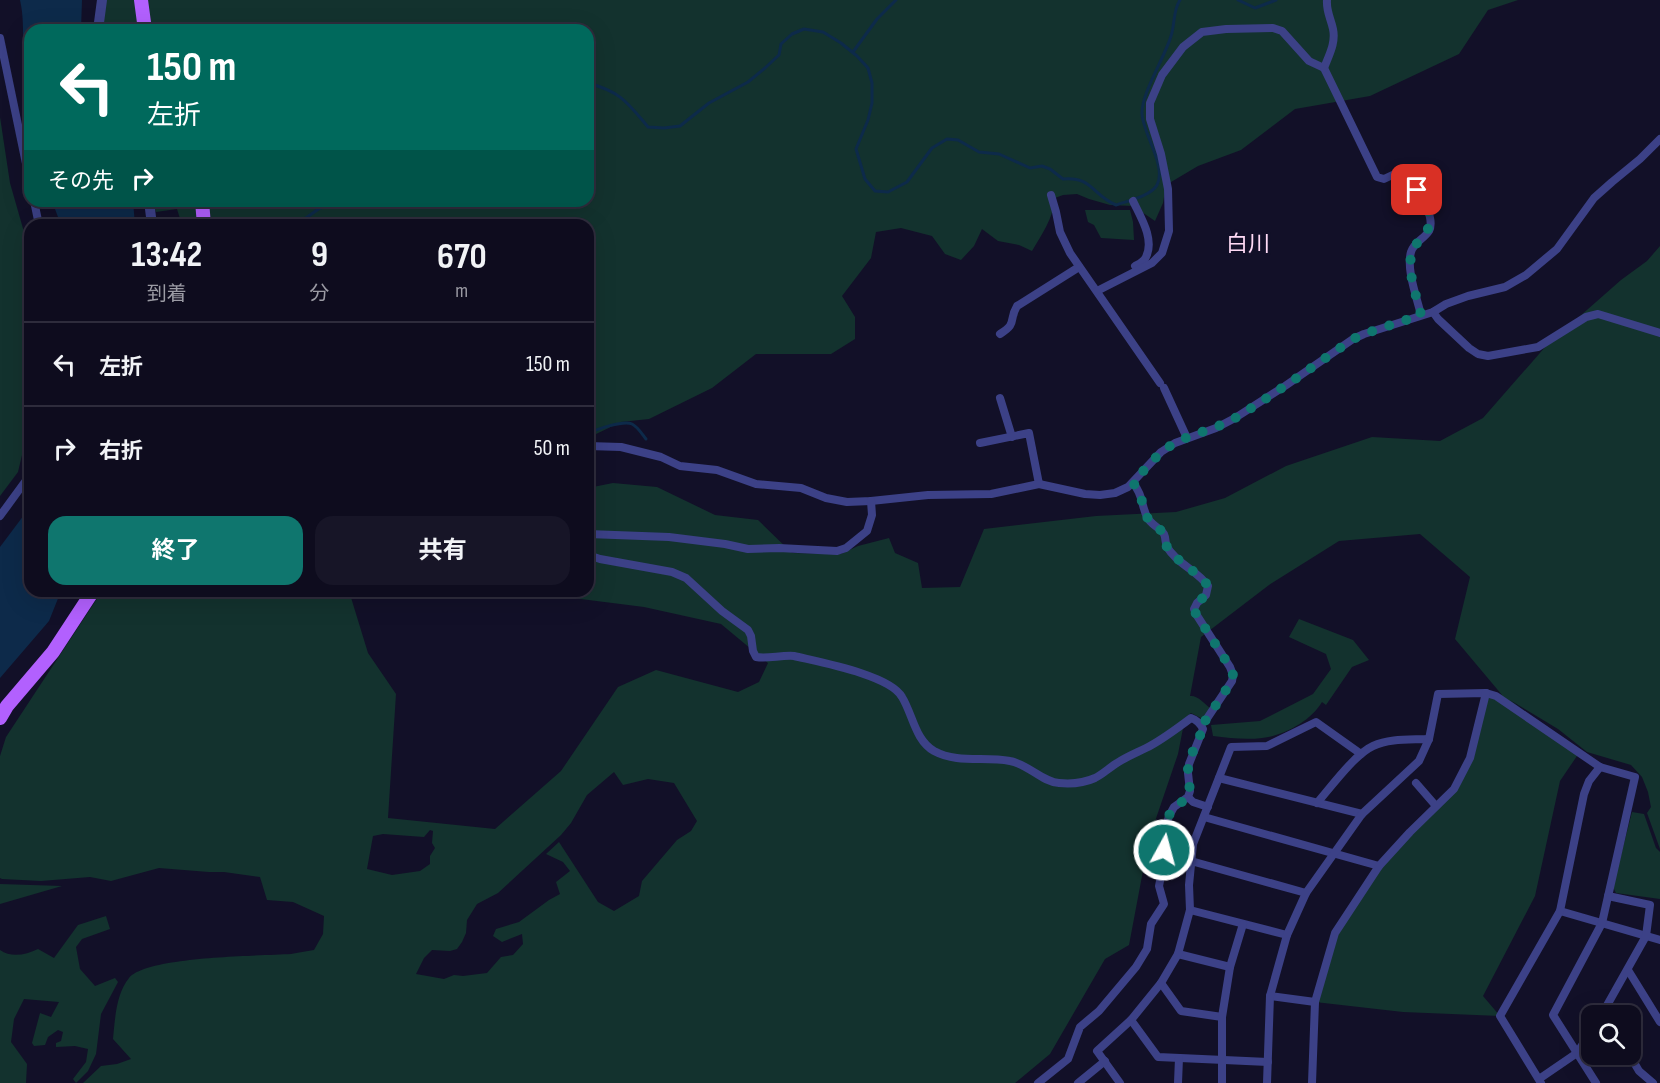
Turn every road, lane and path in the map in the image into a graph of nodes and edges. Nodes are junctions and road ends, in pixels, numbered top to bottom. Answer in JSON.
{"nodes":[{"id":1,"x":102,"y":0,"type":"edge"},
{"id":2,"x":141,"y":0,"type":"edge"},
{"id":3,"x":1327,"y":0,"type":"edge"},
{"id":4,"x":99,"y":24,"type":"edge"},
{"id":5,"x":144,"y":24,"type":"edge"},
{"id":6,"x":0,"y":38,"type":"edge"},
{"id":7,"x":1324,"y":68,"type":"junction"},
{"id":8,"x":1660,"y":139,"type":"edge"},
{"id":9,"x":24,"y":154,"type":"edge"},
{"id":10,"x":1051,"y":195,"type":"dead end"},
{"id":11,"x":1133,"y":201,"type":"dead end"},
{"id":12,"x":1079,"y":267,"type":"junction"},
{"id":13,"x":1108,"y":286,"type":"junction"},
{"id":14,"x":1097,"y":291,"type":"junction"},
{"id":15,"x":1432,"y":312,"type":"junction"},
{"id":16,"x":1421,"y":315,"type":"junction"},
{"id":17,"x":1660,"y":333,"type":"edge"},
{"id":18,"x":1000,"y":334,"type":"dead end"},
{"id":19,"x":1000,"y":398,"type":"dead end"},
{"id":20,"x":1012,"y":437,"type":"junction"},
{"id":21,"x":1187,"y":438,"type":"junction"},
{"id":22,"x":980,"y":443,"type":"dead end"},
{"id":23,"x":594,"y":446,"type":"edge"},
{"id":24,"x":24,"y":483,"type":"edge"},
{"id":25,"x":1133,"y":483,"type":"junction"},
{"id":26,"x":1039,"y":484,"type":"junction"},
{"id":27,"x":871,"y":501,"type":"junction"},
{"id":28,"x":0,"y":516,"type":"edge"},
{"id":29,"x":594,"y":534,"type":"edge"},
{"id":30,"x":594,"y":557,"type":"edge"},
{"id":31,"x":89,"y":597,"type":"edge"},
{"id":32,"x":1486,"y":693,"type":"junction"},
{"id":33,"x":0,"y":718,"type":"edge"},
{"id":34,"x":1201,"y":724,"type":"junction"},
{"id":35,"x":1429,"y":739,"type":"junction"},
{"id":36,"x":1361,"y":754,"type":"junction"},
{"id":37,"x":1600,"y":767,"type":"junction"},
{"id":38,"x":1411,"y":777,"type":"junction"},
{"id":39,"x":1219,"y":778,"type":"junction"},
{"id":40,"x":1188,"y":797,"type":"junction"},
{"id":41,"x":1317,"y":803,"type":"junction"},
{"id":42,"x":1436,"y":806,"type":"junction"},
{"id":43,"x":1208,"y":807,"type":"junction"},
{"id":44,"x":1362,"y":814,"type":"junction"},
{"id":45,"x":1204,"y":817,"type":"junction"},
{"id":46,"x":1334,"y":852,"type":"junction"},
{"id":47,"x":1191,"y":861,"type":"junction"},
{"id":48,"x":1379,"y":866,"type":"junction"},
{"id":49,"x":1306,"y":892,"type":"junction"},
{"id":50,"x":1608,"y":896,"type":"junction"},
{"id":51,"x":1190,"y":910,"type":"junction"},
{"id":52,"x":1560,"y":912,"type":"junction"},
{"id":53,"x":1602,"y":923,"type":"junction"},
{"id":54,"x":1243,"y":924,"type":"junction"},
{"id":55,"x":1287,"y":935,"type":"junction"},
{"id":56,"x":1646,"y":936,"type":"junction"},
{"id":57,"x":1660,"y":940,"type":"edge"},
{"id":58,"x":1178,"y":954,"type":"junction"},
{"id":59,"x":1230,"y":967,"type":"junction"},
{"id":60,"x":1628,"y":970,"type":"junction"},
{"id":61,"x":1161,"y":983,"type":"junction"},
{"id":62,"x":1270,"y":996,"type":"junction"},
{"id":63,"x":1315,"y":1002,"type":"junction"},
{"id":64,"x":1608,"y":1005,"type":"edge"},
{"id":65,"x":1222,"y":1017,"type":"junction"},
{"id":66,"x":1131,"y":1020,"type":"junction"},
{"id":67,"x":1660,"y":1022,"type":"edge"},
{"id":68,"x":1581,"y":1047,"type":"edge"},
{"id":69,"x":1577,"y":1053,"type":"junction"},
{"id":70,"x":1179,"y":1058,"type":"junction"},
{"id":71,"x":1223,"y":1060,"type":"junction"},
{"id":72,"x":1105,"y":1061,"type":"junction"},
{"id":73,"x":1268,"y":1062,"type":"junction"},
{"id":74,"x":1635,"y":1065,"type":"edge"},
{"id":75,"x":1540,"y":1081,"type":"edge"},
{"id":76,"x":1038,"y":1083,"type":"edge"},
{"id":77,"x":1078,"y":1083,"type":"edge"},
{"id":78,"x":1120,"y":1083,"type":"edge"},
{"id":79,"x":1178,"y":1083,"type":"edge"},
{"id":80,"x":1222,"y":1083,"type":"edge"},
{"id":81,"x":1267,"y":1083,"type":"edge"},
{"id":82,"x":1312,"y":1083,"type":"edge"},
{"id":83,"x":1596,"y":1083,"type":"edge"},
{"id":84,"x":1653,"y":1083,"type":"edge"}],
"edges":[{"from":1,"to":4,"type":"street"},
{"from":2,"to":5,"type":"main road"},
{"from":3,"to":7,"type":"street"},
{"from":6,"to":9,"type":"street"},
{"from":7,"to":13,"type":"street"},
{"from":7,"to":16,"type":"street"},
{"from":8,"to":15,"type":"street"},
{"from":10,"to":12,"type":"street"},
{"from":11,"to":13,"type":"street"},
{"from":12,"to":14,"type":"street"},
{"from":12,"to":18,"type":"street"},
{"from":13,"to":14,"type":"street"},
{"from":14,"to":21,"type":"street"},
{"from":15,"to":16,"type":"street"},
{"from":15,"to":17,"type":"street"},
{"from":16,"to":21,"type":"street"},
{"from":19,"to":20,"type":"street"},
{"from":20,"to":22,"type":"street"},
{"from":20,"to":26,"type":"street"},
{"from":21,"to":25,"type":"street"},
{"from":23,"to":27,"type":"street"},
{"from":24,"to":28,"type":"street"},
{"from":25,"to":26,"type":"street"},
{"from":25,"to":34,"type":"street"},
{"from":26,"to":27,"type":"street"},
{"from":27,"to":29,"type":"street"},
{"from":30,"to":34,"type":"street"},
{"from":31,"to":33,"type":"main road"},
{"from":32,"to":35,"type":"street"},
{"from":32,"to":37,"type":"street"},
{"from":32,"to":42,"type":"street"},
{"from":34,"to":40,"type":"street"},
{"from":35,"to":36,"type":"street"},
{"from":35,"to":38,"type":"street"},
{"from":36,"to":39,"type":"street"},
{"from":36,"to":41,"type":"street"},
{"from":37,"to":50,"type":"street"},
{"from":37,"to":52,"type":"street"},
{"from":38,"to":42,"type":"street"},
{"from":38,"to":44,"type":"street"},
{"from":39,"to":41,"type":"street"},
{"from":39,"to":43,"type":"street"},
{"from":40,"to":43,"type":"street"},
{"from":40,"to":76,"type":"street"},
{"from":41,"to":44,"type":"street"},
{"from":42,"to":48,"type":"street"},
{"from":43,"to":45,"type":"street"},
{"from":44,"to":46,"type":"street"},
{"from":45,"to":46,"type":"street"},
{"from":45,"to":47,"type":"street"},
{"from":46,"to":48,"type":"street"},
{"from":46,"to":49,"type":"street"},
{"from":47,"to":49,"type":"street"},
{"from":47,"to":51,"type":"street"},
{"from":48,"to":63,"type":"street"},
{"from":49,"to":55,"type":"street"},
{"from":50,"to":53,"type":"street"},
{"from":50,"to":56,"type":"street"},
{"from":51,"to":54,"type":"street"},
{"from":51,"to":58,"type":"street"},
{"from":52,"to":53,"type":"street"},
{"from":52,"to":75,"type":"street"},
{"from":53,"to":56,"type":"street"},
{"from":53,"to":69,"type":"street"},
{"from":54,"to":55,"type":"street"},
{"from":54,"to":59,"type":"street"},
{"from":55,"to":62,"type":"street"},
{"from":56,"to":57,"type":"street"},
{"from":56,"to":60,"type":"street"},
{"from":58,"to":59,"type":"street"},
{"from":58,"to":61,"type":"street"},
{"from":59,"to":65,"type":"street"},
{"from":60,"to":64,"type":"street"},
{"from":60,"to":67,"type":"street"},
{"from":61,"to":65,"type":"street"},
{"from":61,"to":66,"type":"street"},
{"from":62,"to":63,"type":"street"},
{"from":62,"to":73,"type":"street"},
{"from":63,"to":82,"type":"street"},
{"from":65,"to":71,"type":"street"},
{"from":66,"to":70,"type":"street"},
{"from":66,"to":72,"type":"street"},
{"from":68,"to":69,"type":"street"},
{"from":69,"to":75,"type":"street"},
{"from":69,"to":83,"type":"street"},
{"from":70,"to":71,"type":"street"},
{"from":70,"to":79,"type":"street"},
{"from":71,"to":73,"type":"street"},
{"from":71,"to":80,"type":"street"},
{"from":72,"to":77,"type":"street"},
{"from":72,"to":78,"type":"street"},
{"from":73,"to":81,"type":"street"},
{"from":74,"to":84,"type":"street"}]}
